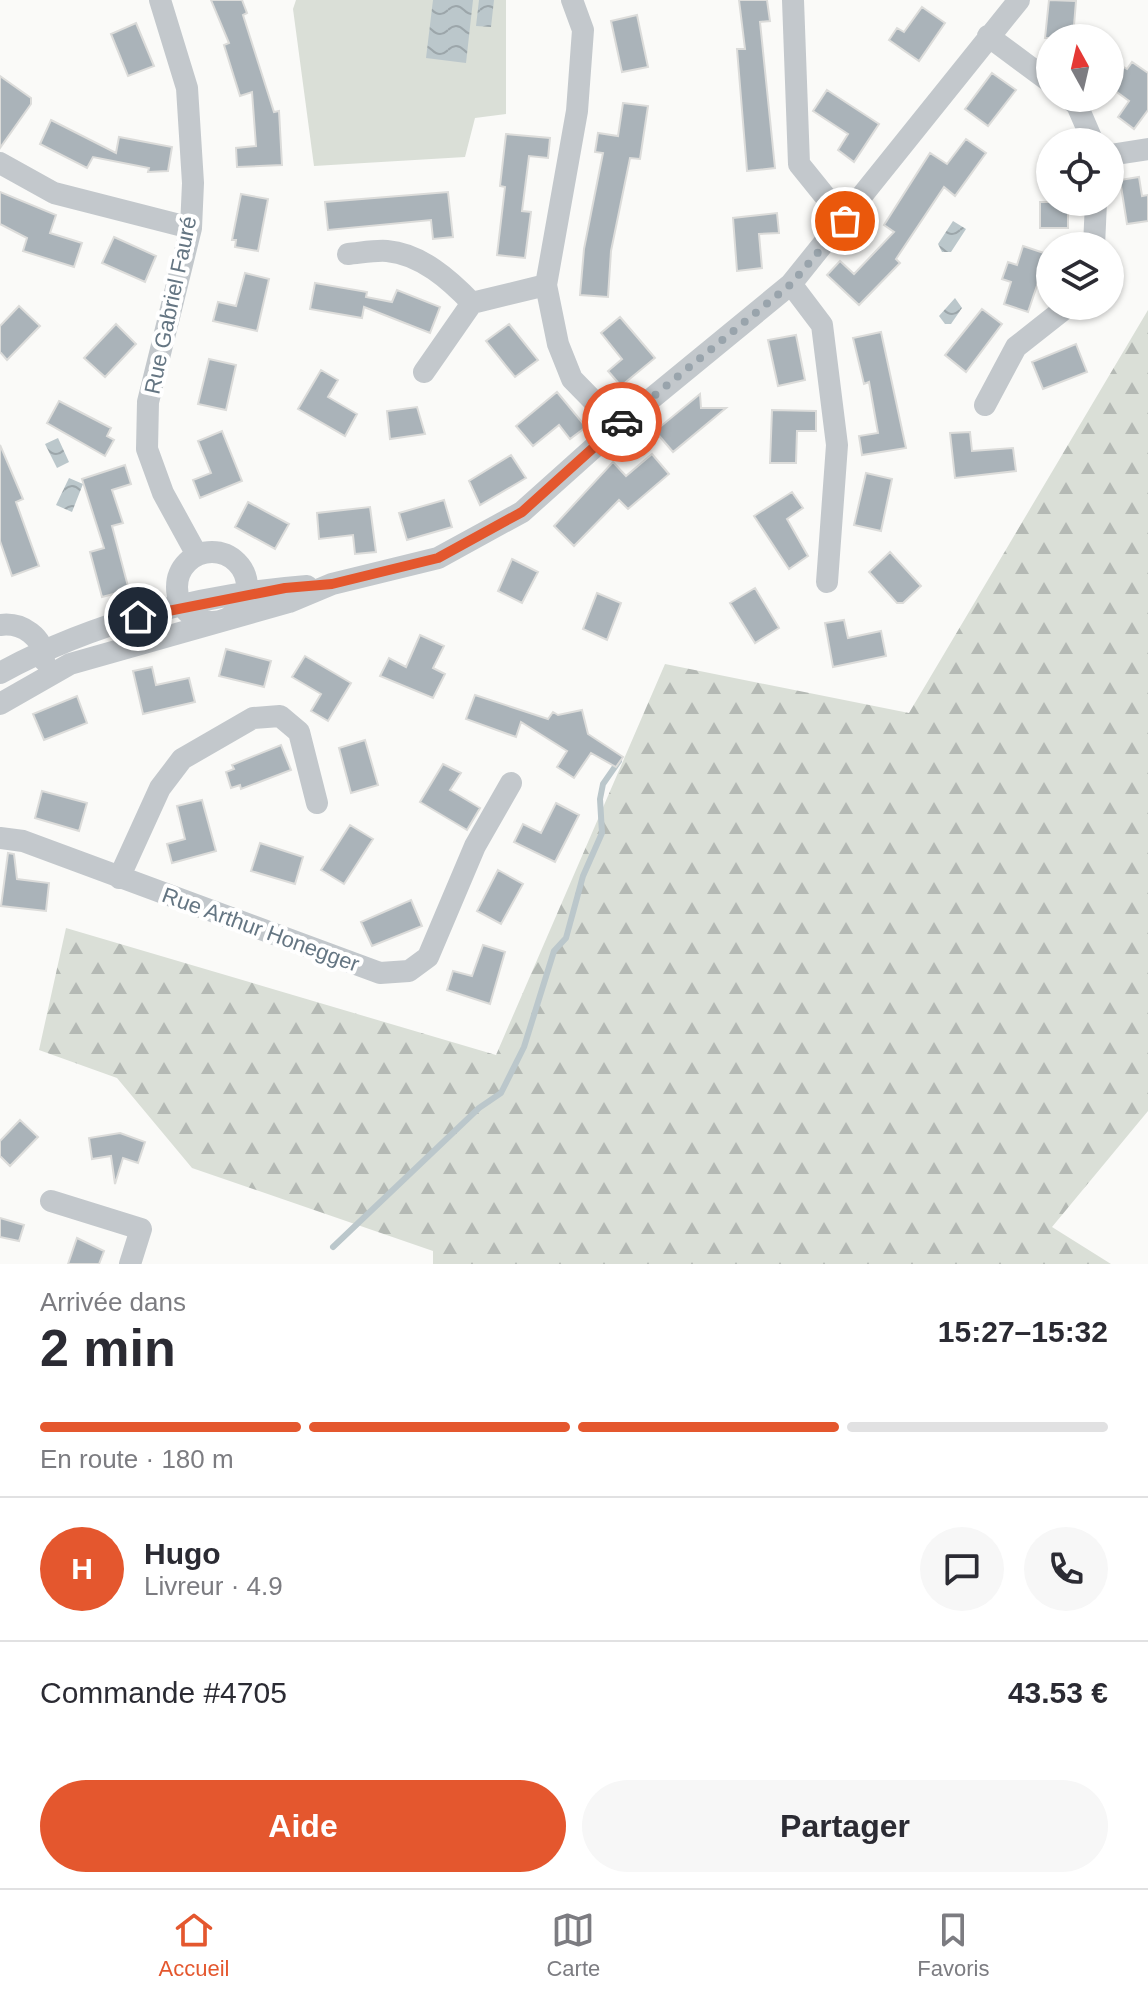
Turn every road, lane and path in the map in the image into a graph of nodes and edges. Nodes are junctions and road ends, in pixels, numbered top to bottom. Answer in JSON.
{"nodes":[{"id":1,"x":160,"y":0,"type":"edge"},
{"id":2,"x":572,"y":0,"type":"edge"},
{"id":3,"x":793,"y":0,"type":"edge"},
{"id":4,"x":1019,"y":0,"type":"edge"},
{"id":5,"x":988,"y":36,"type":"junction"},
{"id":6,"x":1036,"y":72,"type":"edge"},
{"id":7,"x":1148,"y":149,"type":"edge"},
{"id":8,"x":1124,"y":153,"type":"edge"},
{"id":9,"x":0,"y":163,"type":"edge"},
{"id":10,"x":845,"y":221,"type":"junction"},
{"id":11,"x":191,"y":228,"type":"junction"},
{"id":12,"x":348,"y":254,"type":"dead end"},
{"id":13,"x":791,"y":284,"type":"junction"},
{"id":14,"x":546,"y":285,"type":"junction"},
{"id":15,"x":472,"y":303,"type":"junction"},
{"id":16,"x":1050,"y":320,"type":"edge"},
{"id":17,"x":424,"y":372,"type":"dead end"},
{"id":18,"x":985,"y":405,"type":"dead end"},
{"id":19,"x":618,"y":426,"type":"junction"},
{"id":20,"x":197,"y":555,"type":"junction"},
{"id":21,"x":827,"y":582,"type":"dead end"},
{"id":22,"x":332,"y":584,"type":"junction"},
{"id":23,"x":246,"y":595,"type":"junction"},
{"id":24,"x":183,"y":607,"type":"junction"},
{"id":25,"x":221,"y":621,"type":"junction"},
{"id":26,"x":0,"y":625,"type":"edge"},
{"id":27,"x":44,"y":649,"type":"junction"},
{"id":28,"x":0,"y":673,"type":"edge"},
{"id":29,"x":0,"y":687,"type":"edge"},
{"id":30,"x":28,"y":687,"type":"junction"},
{"id":31,"x":0,"y":704,"type":"edge"},
{"id":32,"x":511,"y":783,"type":"dead end"},
{"id":33,"x":317,"y":803,"type":"dead end"},
{"id":34,"x":0,"y":838,"type":"edge"},
{"id":35,"x":119,"y":878,"type":"junction"},
{"id":36,"x":51,"y":1201,"type":"dead end"},
{"id":37,"x":130,"y":1264,"type":"edge"}],
"edges":[{"from":1,"to":11,"type":"street","name":"Rue Gabriel Fauré"},
{"from":2,"to":14,"type":"street"},
{"from":3,"to":10,"type":"street"},
{"from":4,"to":5,"type":"street"},
{"from":5,"to":6,"type":"street"},
{"from":5,"to":10,"type":"street"},
{"from":7,"to":8,"type":"street"},
{"from":9,"to":11,"type":"street"},
{"from":10,"to":13,"type":"street"},
{"from":11,"to":20,"type":"street","name":"Rue Gabriel Fauré"},
{"from":12,"to":15,"type":"street"},
{"from":13,"to":19,"type":"street"},
{"from":13,"to":21,"type":"street"},
{"from":14,"to":15,"type":"street"},
{"from":14,"to":19,"type":"street"},
{"from":15,"to":17,"type":"street"},
{"from":16,"to":18,"type":"street"},
{"from":19,"to":22,"type":"street"},
{"from":20,"to":23,"type":"street"},
{"from":20,"to":24,"type":"street"},
{"from":22,"to":23,"type":"street"},
{"from":22,"to":25,"type":"street"},
{"from":23,"to":24,"type":"street"},
{"from":23,"to":25,"type":"street"},
{"from":24,"to":25,"type":"street"},
{"from":24,"to":27,"type":"street"},
{"from":25,"to":30,"type":"street"},
{"from":26,"to":27,"type":"street"},
{"from":27,"to":28,"type":"street"},
{"from":27,"to":30,"type":"street"},
{"from":29,"to":30,"type":"street"},
{"from":30,"to":31,"type":"street"},
{"from":32,"to":35,"type":"street","name":"Rue Arthur Honegger"},
{"from":33,"to":35,"type":"street"},
{"from":34,"to":35,"type":"street","name":"Rue Arthur Honegger"},
{"from":36,"to":37,"type":"street"}]}
